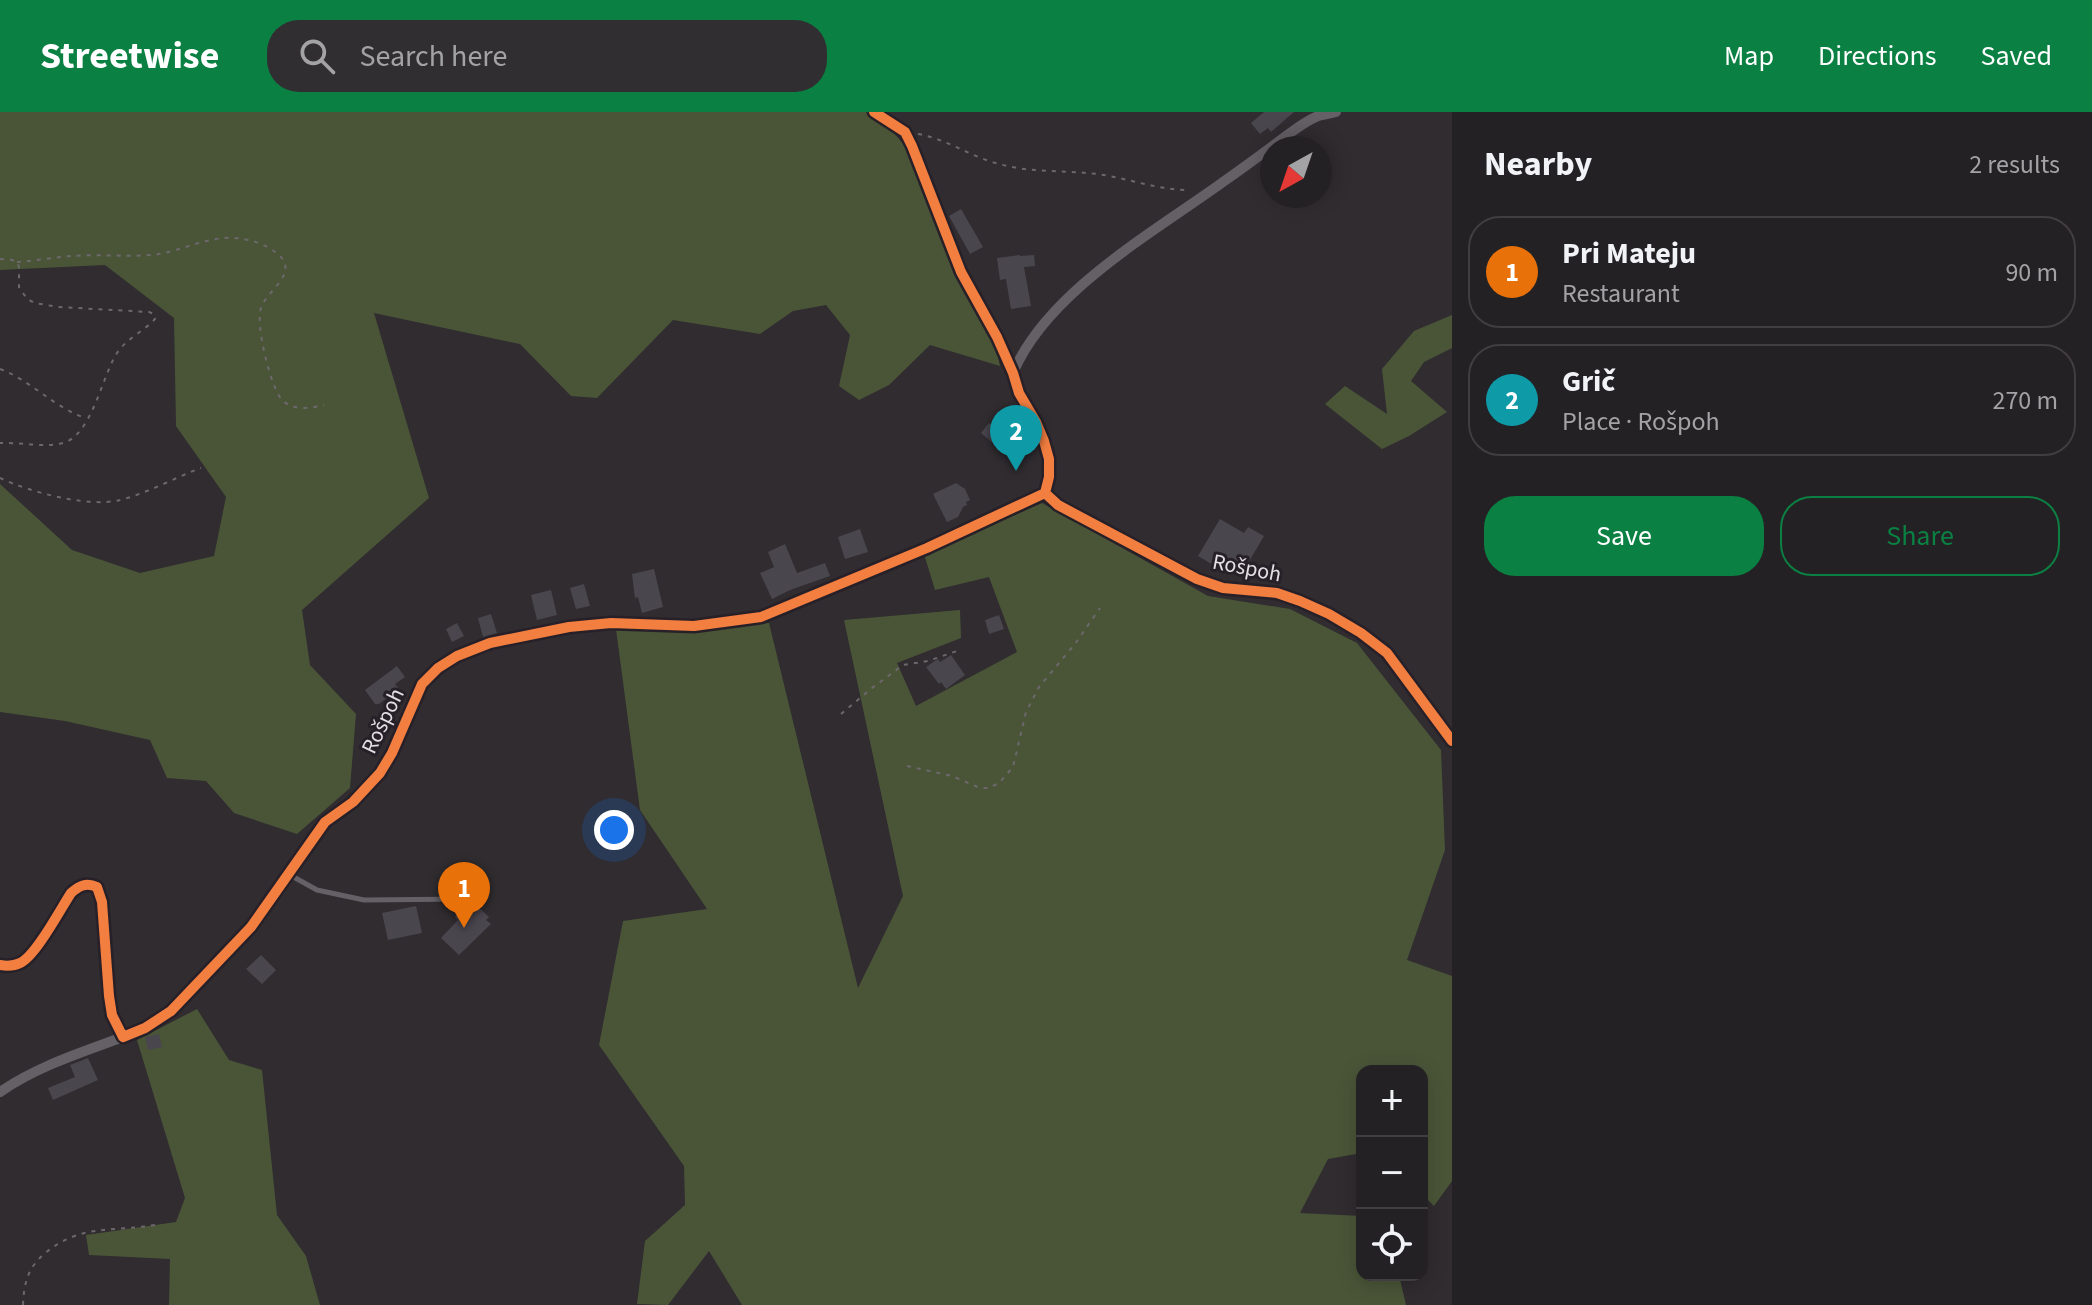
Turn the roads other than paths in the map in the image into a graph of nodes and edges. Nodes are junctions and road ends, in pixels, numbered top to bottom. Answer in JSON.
{"nodes":[{"id":1,"x":874,"y":112,"type":"edge"},
{"id":2,"x":1336,"y":112,"type":"edge"},
{"id":3,"x":1013,"y":373,"type":"junction"},
{"id":4,"x":1045,"y":493,"type":"junction"},
{"id":5,"x":1452,"y":741,"type":"edge"},
{"id":6,"x":290,"y":875,"type":"junction"},
{"id":7,"x":468,"y":899,"type":"dead end"},
{"id":8,"x":0,"y":965,"type":"edge"},
{"id":9,"x":123,"y":1037,"type":"junction"},
{"id":10,"x":0,"y":1092,"type":"edge"}],
"edges":[{"from":1,"to":3,"type":"street"},
{"from":2,"to":3,"type":"street"},
{"from":3,"to":4,"type":"street"},
{"from":4,"to":5,"type":"street","name":"Rošpoh"},
{"from":4,"to":6,"type":"street","name":"Rošpoh"},
{"from":6,"to":7,"type":"lane"},
{"from":6,"to":9,"type":"street","name":"Rošpoh"},
{"from":8,"to":9,"type":"street"},
{"from":9,"to":10,"type":"street","name":"Rošpoh"}]}
